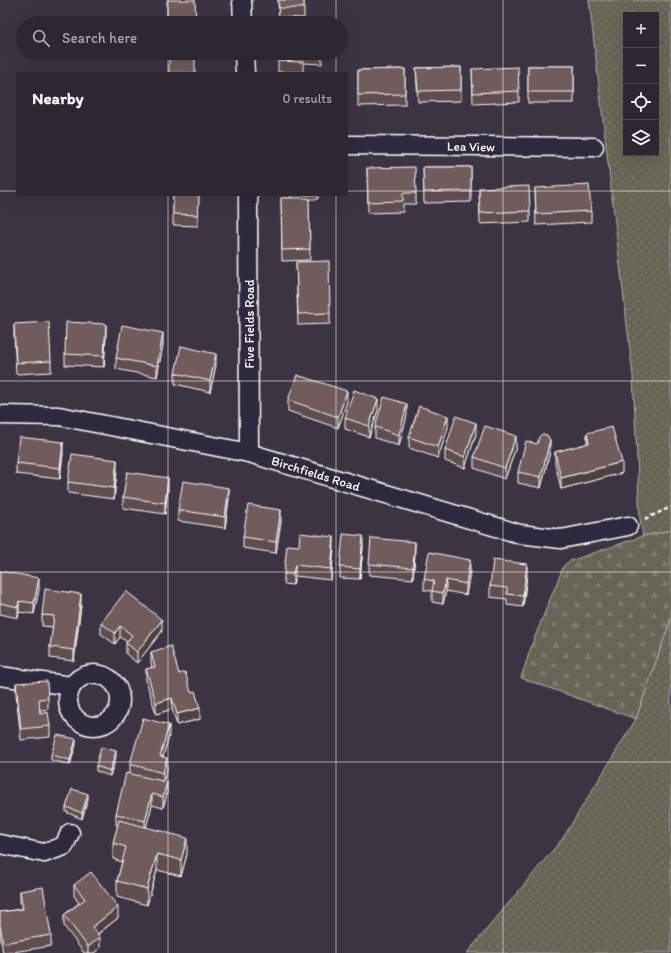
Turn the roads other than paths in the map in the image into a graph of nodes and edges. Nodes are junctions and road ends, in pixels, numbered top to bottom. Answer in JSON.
{"nodes":[{"id":1,"x":242,"y":0,"type":"edge"},
{"id":2,"x":243,"y":16,"type":"edge"},
{"id":3,"x":244,"y":60,"type":"edge"},
{"id":4,"x":245,"y":72,"type":"edge"},
{"id":5,"x":348,"y":145,"type":"edge"},
{"id":6,"x":594,"y":147,"type":"dead end"},
{"id":7,"x":248,"y":196,"type":"edge"},
{"id":8,"x":0,"y":414,"type":"edge"},
{"id":9,"x":250,"y":453,"type":"junction"},
{"id":10,"x":628,"y":526,"type":"road end"},
{"id":11,"x":0,"y":676,"type":"edge"},
{"id":12,"x":71,"y":686,"type":"dead end"},
{"id":13,"x":70,"y":833,"type":"dead end"},
{"id":14,"x":0,"y":844,"type":"edge"}],
"edges":[{"from":1,"to":2,"type":"street"},
{"from":3,"to":4,"type":"street"},
{"from":5,"to":6,"type":"street","name":"Lea View"},
{"from":7,"to":9,"type":"street","name":"Five Fields Road"},
{"from":8,"to":9,"type":"street","name":"Birchfields Road"},
{"from":9,"to":10,"type":"street","name":"Birchfields Road"},
{"from":11,"to":12,"type":"street"},
{"from":13,"to":14,"type":"street"}]}
